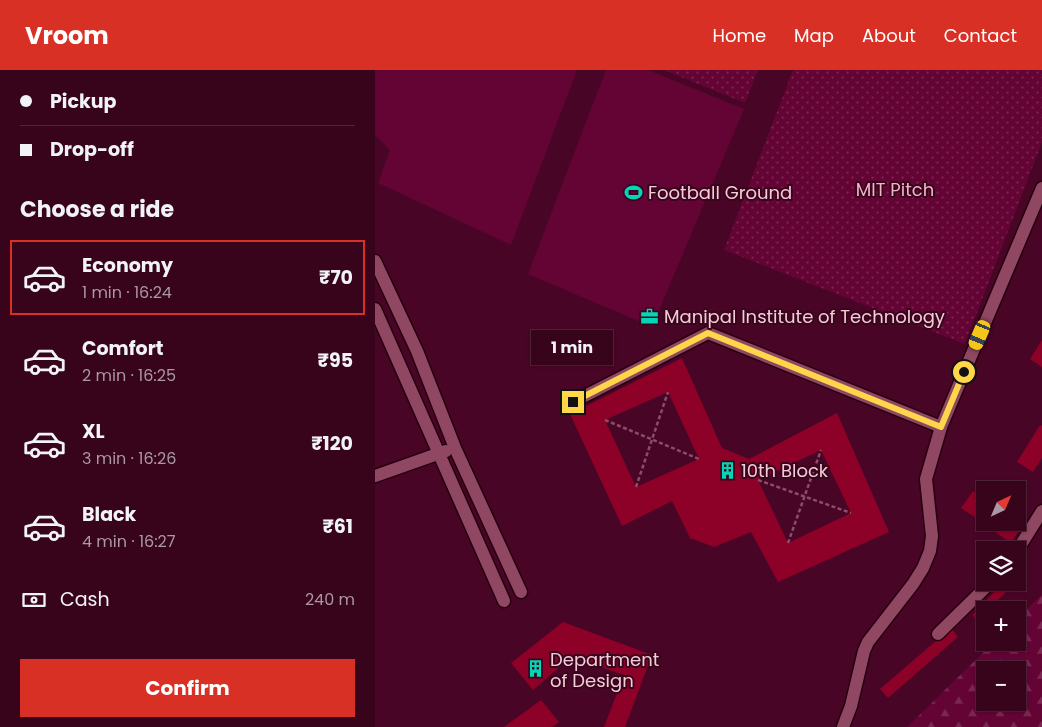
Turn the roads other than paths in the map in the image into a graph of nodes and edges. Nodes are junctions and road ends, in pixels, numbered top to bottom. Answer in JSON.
{"nodes":[{"id":1,"x":1042,"y":188,"type":"edge"},
{"id":2,"x":375,"y":261,"type":"edge"},
{"id":3,"x":375,"y":309,"type":"edge"},
{"id":4,"x":573,"y":402,"type":"dead end"},
{"id":5,"x":941,"y":427,"type":"junction"},
{"id":6,"x":455,"y":448,"type":"junction"},
{"id":7,"x":438,"y":454,"type":"junction"},
{"id":8,"x":375,"y":476,"type":"edge"},
{"id":9,"x":1042,"y":512,"type":"edge"},
{"id":10,"x":1023,"y":541,"type":"edge"},
{"id":11,"x":982,"y":591,"type":"edge"},
{"id":12,"x":521,"y":592,"type":"dead end"},
{"id":13,"x":504,"y":601,"type":"dead end"},
{"id":14,"x":938,"y":634,"type":"dead end"},
{"id":15,"x":843,"y":727,"type":"edge"}],
"edges":[{"from":1,"to":5,"type":"street"},
{"from":2,"to":6,"type":"street"},
{"from":3,"to":7,"type":"street"},
{"from":4,"to":5,"type":"street"},
{"from":5,"to":15,"type":"street"},
{"from":6,"to":7,"type":"street"},
{"from":6,"to":12,"type":"street"},
{"from":7,"to":8,"type":"street"},
{"from":7,"to":13,"type":"street"},
{"from":9,"to":10,"type":"street"},
{"from":11,"to":14,"type":"street"}]}
